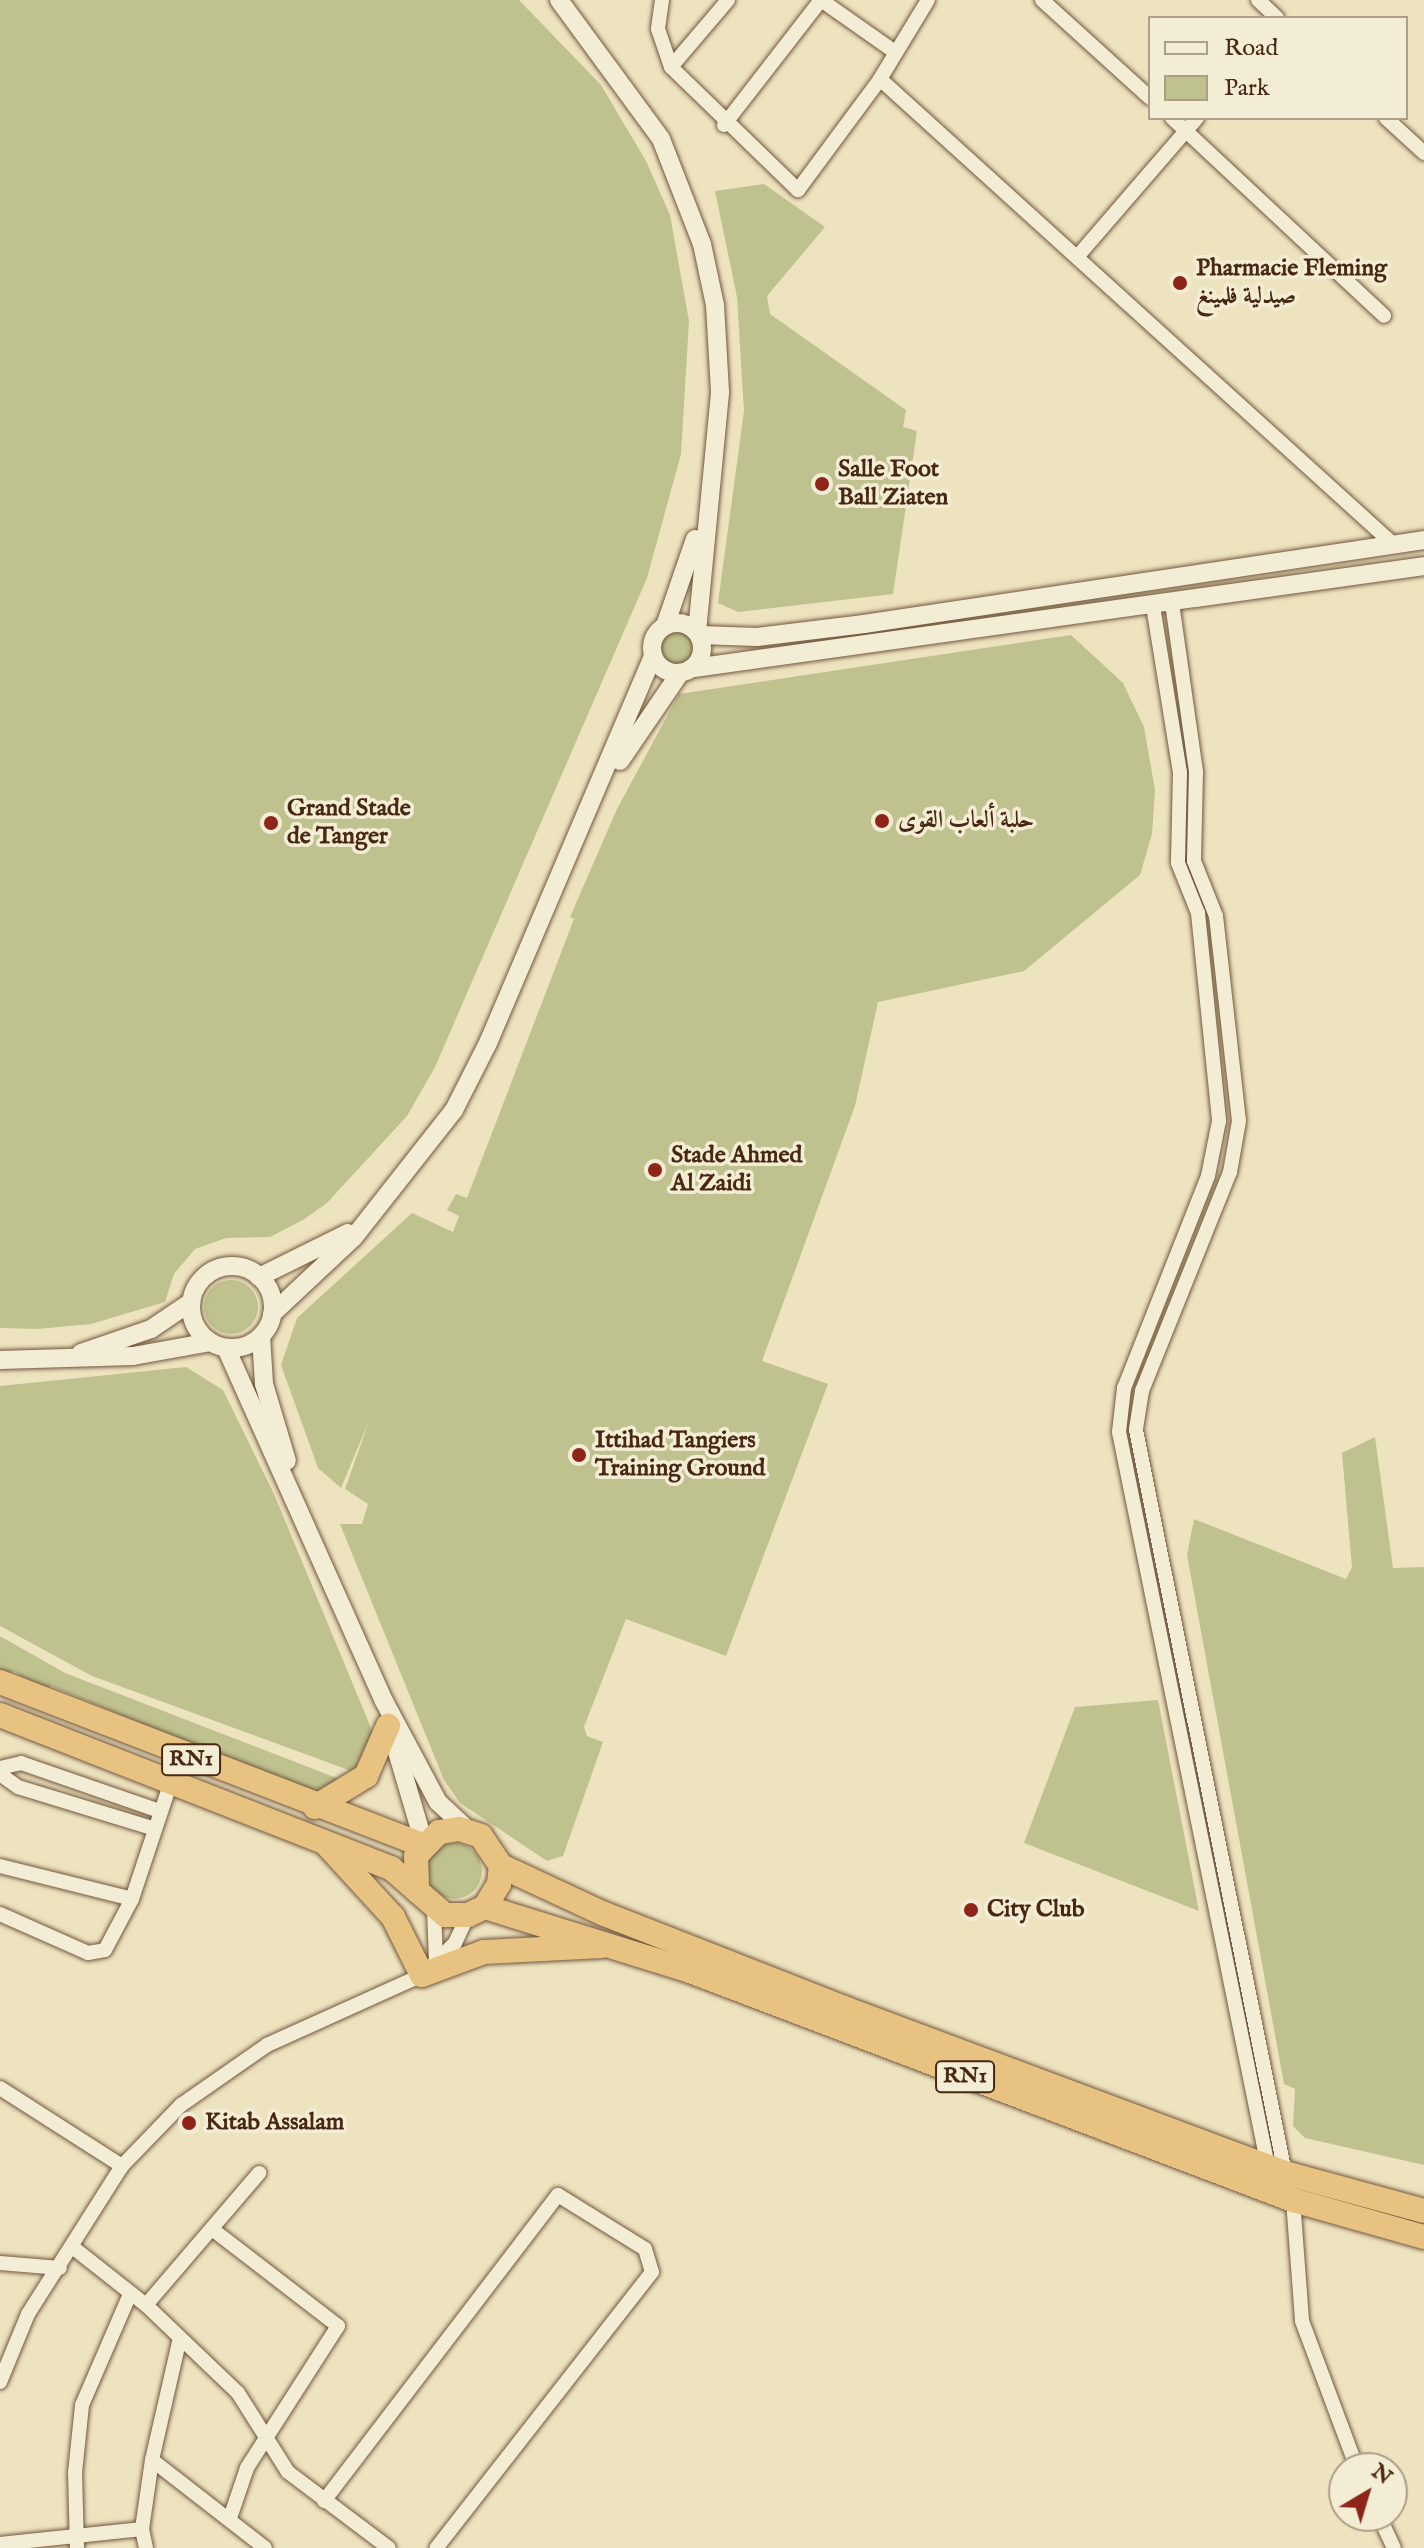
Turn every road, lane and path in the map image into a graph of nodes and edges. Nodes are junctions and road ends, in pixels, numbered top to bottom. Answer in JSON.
{"nodes":[{"id":1,"x":547,"y":0,"type":"edge"},
{"id":2,"x":662,"y":0,"type":"edge"},
{"id":3,"x":728,"y":0,"type":"edge"},
{"id":4,"x":821,"y":0,"type":"edge"},
{"id":5,"x":928,"y":0,"type":"edge"},
{"id":6,"x":1042,"y":0,"type":"edge"},
{"id":7,"x":1258,"y":0,"type":"edge"},
{"id":8,"x":562,"y":5,"type":"edge"},
{"id":9,"x":1275,"y":16,"type":"edge"},
{"id":10,"x":895,"y":52,"type":"junction"},
{"id":11,"x":671,"y":67,"type":"junction"},
{"id":12,"x":880,"y":79,"type":"junction"},
{"id":13,"x":1148,"y":96,"type":"edge"},
{"id":14,"x":1174,"y":120,"type":"edge"},
{"id":15,"x":1195,"y":120,"type":"edge"},
{"id":16,"x":1388,"y":120,"type":"edge"},
{"id":17,"x":724,"y":125,"type":"junction"},
{"id":18,"x":1185,"y":130,"type":"junction"},
{"id":19,"x":1424,"y":153,"type":"edge"},
{"id":20,"x":1077,"y":257,"type":"junction"},
{"id":21,"x":1384,"y":316,"type":"dead end"},
{"id":22,"x":703,"y":518,"type":"junction"},
{"id":23,"x":1424,"y":540,"type":"edge"},
{"id":24,"x":1393,"y":544,"type":"junction"},
{"id":25,"x":1424,"y":566,"type":"edge"},
{"id":26,"x":1162,"y":604,"type":"junction"},
{"id":27,"x":665,"y":626,"type":"junction"},
{"id":28,"x":698,"y":633,"type":"junction"},
{"id":29,"x":653,"y":656,"type":"junction"},
{"id":30,"x":687,"y":670,"type":"junction"},
{"id":31,"x":602,"y":781,"type":"junction"},
{"id":32,"x":361,"y":1226,"type":"junction"},
{"id":33,"x":259,"y":1277,"type":"junction"},
{"id":34,"x":191,"y":1302,"type":"junction"},
{"id":35,"x":272,"y":1314,"type":"junction"},
{"id":36,"x":261,"y":1336,"type":"junction"},
{"id":37,"x":218,"y":1345,"type":"junction"},
{"id":38,"x":75,"y":1356,"type":"junction"},
{"id":39,"x":0,"y":1360,"type":"edge"},
{"id":40,"x":289,"y":1484,"type":"junction"},
{"id":41,"x":0,"y":1682,"type":"edge"},
{"id":42,"x":384,"y":1701,"type":"junction"},
{"id":43,"x":0,"y":1715,"type":"edge"},
{"id":44,"x":388,"y":1726,"type":"junction"},
{"id":45,"x":0,"y":1768,"type":"edge"},
{"id":46,"x":0,"y":1774,"type":"edge"},
{"id":47,"x":172,"y":1779,"type":"junction"},
{"id":48,"x":315,"y":1807,"type":"junction"},
{"id":49,"x":157,"y":1810,"type":"junction"},
{"id":50,"x":152,"y":1828,"type":"junction"},
{"id":51,"x":468,"y":1830,"type":"junction"},
{"id":52,"x":321,"y":1839,"type":"junction"},
{"id":53,"x":423,"y":1844,"type":"junction"},
{"id":54,"x":0,"y":1866,"type":"edge"},
{"id":55,"x":501,"y":1866,"type":"junction"},
{"id":56,"x":417,"y":1891,"type":"junction"},
{"id":57,"x":132,"y":1899,"type":"junction"},
{"id":58,"x":434,"y":1910,"type":"junction"},
{"id":59,"x":476,"y":1911,"type":"junction"},
{"id":60,"x":0,"y":1914,"type":"edge"},
{"id":61,"x":612,"y":1945,"type":"junction"},
{"id":62,"x":429,"y":1968,"type":"junction"},
{"id":63,"x":0,"y":2088,"type":"edge"},
{"id":64,"x":122,"y":2166,"type":"junction"},
{"id":65,"x":1277,"y":2169,"type":"junction"},
{"id":66,"x":259,"y":2173,"type":"dead end"},
{"id":67,"x":1293,"y":2200,"type":"junction"},
{"id":68,"x":1424,"y":2211,"type":"edge"},
{"id":69,"x":212,"y":2229,"type":"junction"},
{"id":70,"x":1424,"y":2237,"type":"edge"},
{"id":71,"x":75,"y":2249,"type":"junction"},
{"id":72,"x":0,"y":2263,"type":"edge"},
{"id":73,"x":60,"y":2268,"type":"junction"},
{"id":74,"x":130,"y":2294,"type":"junction"},
{"id":75,"x":146,"y":2305,"type":"junction"},
{"id":76,"x":179,"y":2342,"type":"junction"},
{"id":77,"x":0,"y":2382,"type":"edge"},
{"id":78,"x":265,"y":2439,"type":"junction"},
{"id":79,"x":1351,"y":2452,"type":"edge"},
{"id":80,"x":152,"y":2460,"type":"junction"},
{"id":81,"x":324,"y":2501,"type":"junction"},
{"id":82,"x":230,"y":2518,"type":"junction"},
{"id":83,"x":142,"y":2529,"type":"junction"},
{"id":84,"x":77,"y":2541,"type":"edge"},
{"id":85,"x":0,"y":2544,"type":"edge"},
{"id":86,"x":146,"y":2548,"type":"edge"},
{"id":87,"x":265,"y":2548,"type":"edge"},
{"id":88,"x":389,"y":2548,"type":"edge"},
{"id":89,"x":436,"y":2548,"type":"edge"}],
"edges":[{"from":1,"to":8,"type":"street"},
{"from":2,"to":11,"type":"street"},
{"from":3,"to":11,"type":"street"},
{"from":4,"to":10,"type":"street"},
{"from":4,"to":17,"type":"street"},
{"from":5,"to":10,"type":"street"},
{"from":6,"to":13,"type":"street"},
{"from":7,"to":9,"type":"street"},
{"from":8,"to":22,"type":"street"},
{"from":10,"to":12,"type":"street"},
{"from":11,"to":17,"type":"street"},
{"from":12,"to":17,"type":"street"},
{"from":12,"to":20,"type":"street"},
{"from":14,"to":18,"type":"street"},
{"from":15,"to":18,"type":"street"},
{"from":16,"to":19,"type":"street"},
{"from":18,"to":20,"type":"street"},
{"from":18,"to":21,"type":"street"},
{"from":20,"to":24,"type":"street"},
{"from":22,"to":27,"type":"street"},
{"from":22,"to":28,"type":"street"},
{"from":23,"to":24,"type":"street"},
{"from":24,"to":28,"type":"street"},
{"from":25,"to":26,"type":"street"},
{"from":26,"to":30,"type":"street"},
{"from":26,"to":65,"type":"street"},
{"from":27,"to":28,"type":"street"},
{"from":27,"to":29,"type":"street"},
{"from":28,"to":30,"type":"street"},
{"from":29,"to":30,"type":"street"},
{"from":29,"to":31,"type":"street"},
{"from":30,"to":31,"type":"street"},
{"from":31,"to":32,"type":"street"},
{"from":32,"to":33,"type":"street"},
{"from":32,"to":35,"type":"street"},
{"from":33,"to":34,"type":"street"},
{"from":33,"to":35,"type":"street"},
{"from":34,"to":37,"type":"street"},
{"from":34,"to":38,"type":"street"},
{"from":35,"to":36,"type":"street"},
{"from":36,"to":37,"type":"street"},
{"from":36,"to":40,"type":"street"},
{"from":37,"to":38,"type":"street"},
{"from":37,"to":40,"type":"street"},
{"from":38,"to":39,"type":"street"},
{"from":40,"to":42,"type":"street"},
{"from":41,"to":48,"type":"highway","number":"RN1"},
{"from":42,"to":44,"type":"street"},
{"from":42,"to":51,"type":"street"},
{"from":43,"to":47,"type":"highway","number":"RN1"},
{"from":44,"to":48,"type":"highway"},
{"from":44,"to":53,"type":"street"},
{"from":45,"to":49,"type":"street"},
{"from":46,"to":50,"type":"street"},
{"from":47,"to":49,"type":"street"},
{"from":47,"to":52,"type":"highway","number":"RN1"},
{"from":48,"to":53,"type":"highway","number":"RN1"},
{"from":49,"to":50,"type":"street"},
{"from":50,"to":57,"type":"street"},
{"from":51,"to":53,"type":"highway"},
{"from":51,"to":55,"type":"highway","number":"RN1"},
{"from":52,"to":56,"type":"highway","number":"RN1"},
{"from":52,"to":62,"type":"highway"},
{"from":53,"to":56,"type":"highway"},
{"from":54,"to":57,"type":"street"},
{"from":55,"to":59,"type":"highway"},
{"from":55,"to":65,"type":"highway","number":"RN1"},
{"from":56,"to":58,"type":"highway","number":"RN1"},
{"from":57,"to":60,"type":"street"},
{"from":58,"to":59,"type":"highway","number":"RN1"},
{"from":58,"to":62,"type":"street"},
{"from":59,"to":61,"type":"highway","number":"RN1"},
{"from":59,"to":62,"type":"street"},
{"from":61,"to":62,"type":"highway"},
{"from":61,"to":67,"type":"highway","number":"RN1"},
{"from":62,"to":64,"type":"street"},
{"from":63,"to":64,"type":"street"},
{"from":64,"to":71,"type":"street"},
{"from":65,"to":68,"type":"highway","number":"RN1"},
{"from":66,"to":69,"type":"street"},
{"from":67,"to":70,"type":"highway","number":"RN1"},
{"from":67,"to":79,"type":"street"},
{"from":69,"to":75,"type":"street"},
{"from":69,"to":78,"type":"street"},
{"from":71,"to":73,"type":"street"},
{"from":71,"to":74,"type":"street"},
{"from":72,"to":73,"type":"street"},
{"from":73,"to":77,"type":"street"},
{"from":74,"to":75,"type":"street"},
{"from":74,"to":84,"type":"street"},
{"from":75,"to":76,"type":"street"},
{"from":76,"to":78,"type":"street"},
{"from":76,"to":80,"type":"street"},
{"from":78,"to":81,"type":"street"},
{"from":78,"to":82,"type":"street"},
{"from":80,"to":82,"type":"street"},
{"from":80,"to":83,"type":"street"},
{"from":81,"to":88,"type":"street"},
{"from":81,"to":89,"type":"street"},
{"from":82,"to":87,"type":"street"},
{"from":83,"to":84,"type":"street"},
{"from":83,"to":86,"type":"street"},
{"from":84,"to":85,"type":"street"}]}
